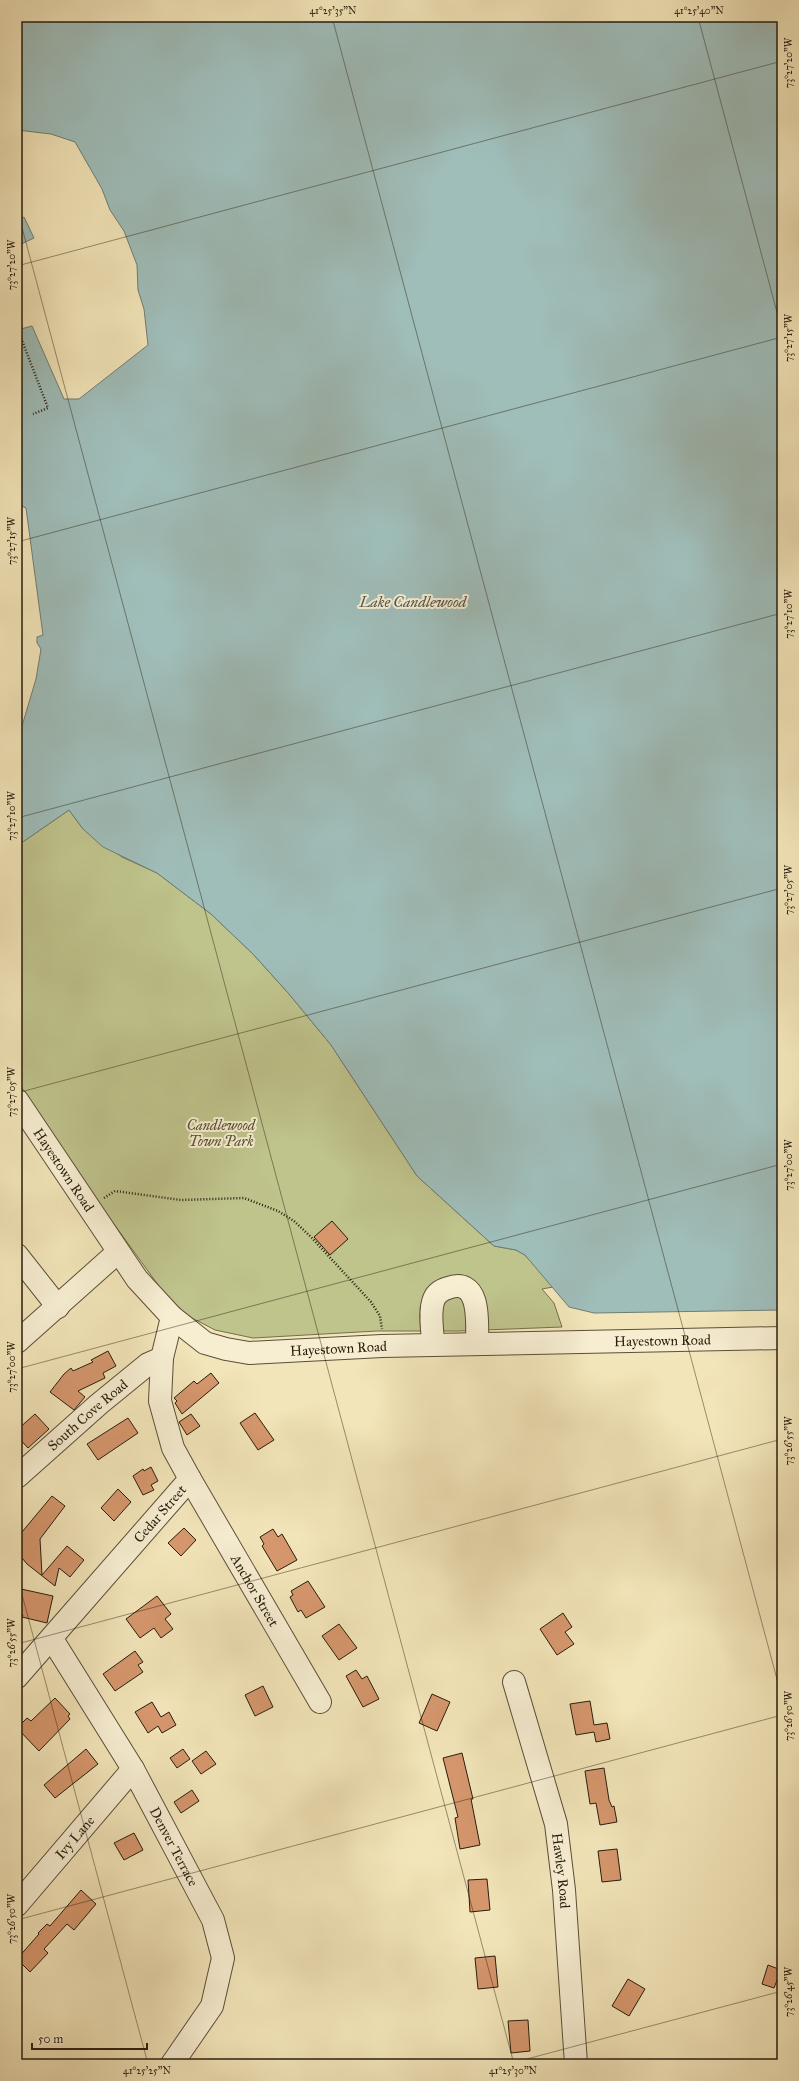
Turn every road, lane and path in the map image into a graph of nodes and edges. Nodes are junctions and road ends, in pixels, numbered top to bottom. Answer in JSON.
{"nodes":[{"id":1,"x":18,"y":330,"type":"dead end"},
{"id":2,"x":33,"y":414,"type":"dead end"},
{"id":3,"x":17,"y":1100,"type":"edge"},
{"id":4,"x":88,"y":1207,"type":"junction"},
{"id":5,"x":118,"y":1252,"type":"junction"},
{"id":6,"x":17,"y":1255,"type":"edge"},
{"id":7,"x":58,"y":1307,"type":"junction"},
{"id":8,"x":172,"y":1317,"type":"junction"},
{"id":9,"x":476,"y":1322,"type":"junction"},
{"id":10,"x":433,"y":1335,"type":"junction"},
{"id":11,"x":782,"y":1338,"type":"edge"},
{"id":12,"x":17,"y":1342,"type":"edge"},
{"id":13,"x":477,"y":1344,"type":"junction"},
{"id":14,"x":382,"y":1346,"type":"junction"},
{"id":15,"x":162,"y":1358,"type":"junction"},
{"id":16,"x":17,"y":1477,"type":"edge"},
{"id":17,"x":190,"y":1479,"type":"junction"},
{"id":18,"x":52,"y":1639,"type":"junction"},
{"id":19,"x":17,"y":1677,"type":"edge"},
{"id":20,"x":514,"y":1682,"type":"dead end"},
{"id":21,"x":320,"y":1702,"type":"dead end"},
{"id":22,"x":133,"y":1769,"type":"junction"},
{"id":23,"x":17,"y":1905,"type":"edge"},
{"id":24,"x":172,"y":2064,"type":"edge"},
{"id":25,"x":576,"y":2064,"type":"edge"}],
"edges":[{"from":1,"to":2,"type":"path"},
{"from":3,"to":4,"type":"street","name":"Hayestown Road"},
{"from":4,"to":5,"type":"street","name":"Hayestown Road"},
{"from":4,"to":14,"type":"path"},
{"from":5,"to":7,"type":"street"},
{"from":5,"to":8,"type":"street","name":"Hayestown Road"},
{"from":6,"to":7,"type":"street"},
{"from":7,"to":12,"type":"street"},
{"from":8,"to":14,"type":"street","name":"Hayestown Road"},
{"from":8,"to":15,"type":"street","name":"Cedar Street"},
{"from":9,"to":10,"type":"street"},
{"from":9,"to":10,"type":"street"},
{"from":9,"to":13,"type":"street"},
{"from":10,"to":13,"type":"street","name":"Hayestown Road"},
{"from":10,"to":14,"type":"street","name":"Hayestown Road"},
{"from":11,"to":13,"type":"street","name":"Hayestown Road"},
{"from":15,"to":16,"type":"street","name":"South Cove Road"},
{"from":15,"to":17,"type":"street","name":"Cedar Street"},
{"from":17,"to":18,"type":"street","name":"Cedar Street"},
{"from":17,"to":21,"type":"street","name":"Anchor Street"},
{"from":18,"to":19,"type":"street","name":"Cedar Street"},
{"from":18,"to":22,"type":"street","name":"Denver Terrace"},
{"from":20,"to":25,"type":"street","name":"Hawley Road"},
{"from":22,"to":23,"type":"street","name":"Ivy Lane"},
{"from":22,"to":24,"type":"street","name":"Denver Terrace"}]}
